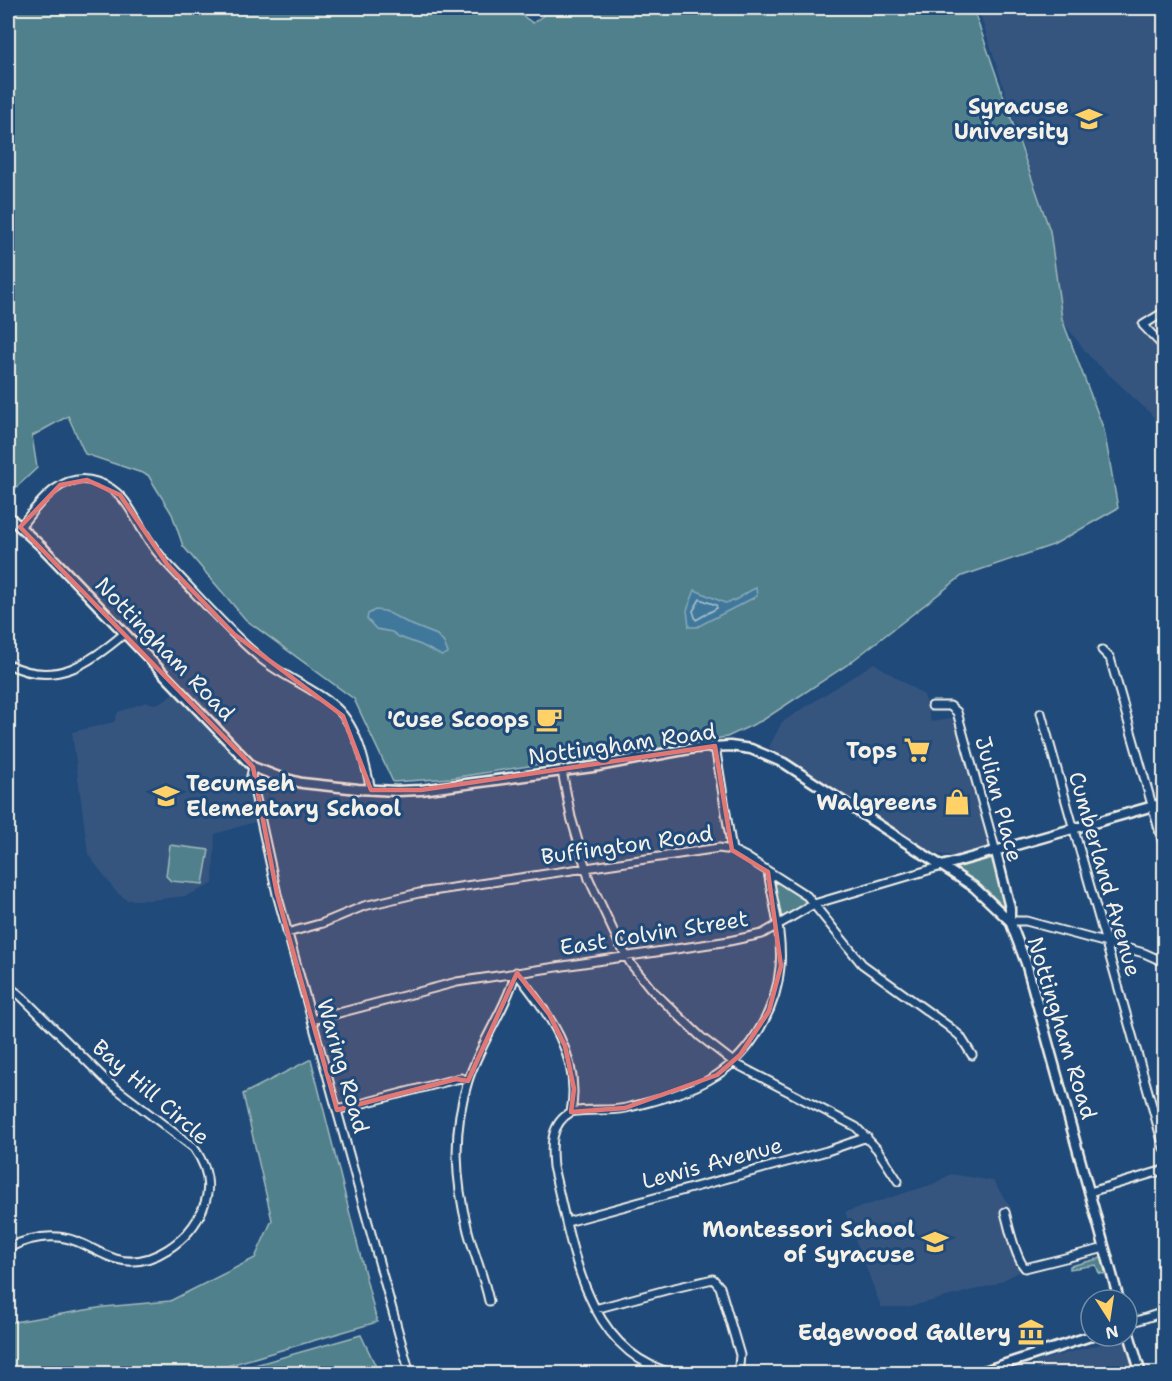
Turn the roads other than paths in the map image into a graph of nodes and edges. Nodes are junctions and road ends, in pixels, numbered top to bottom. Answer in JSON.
{"nodes":[{"id":1,"x":1164,"y":312,"type":"edge"},
{"id":2,"x":1164,"y":347,"type":"edge"},
{"id":3,"x":8,"y":516,"type":"edge"},
{"id":4,"x":20,"y":527,"type":"junction"},
{"id":5,"x":125,"y":633,"type":"junction"},
{"id":6,"x":1102,"y":650,"type":"dead end"},
{"id":7,"x":8,"y":664,"type":"edge"},
{"id":8,"x":932,"y":706,"type":"dead end"},
{"id":9,"x":1041,"y":713,"type":"dead end"},
{"id":10,"x":714,"y":746,"type":"junction"},
{"id":11,"x":253,"y":767,"type":"junction"},
{"id":12,"x":562,"y":771,"type":"junction"},
{"id":13,"x":371,"y":790,"type":"junction"},
{"id":14,"x":1164,"y":803,"type":"edge"},
{"id":15,"x":1153,"y":806,"type":"junction"},
{"id":16,"x":1074,"y":829,"type":"junction"},
{"id":17,"x":1164,"y":847,"type":"edge"},
{"id":18,"x":732,"y":850,"type":"junction"},
{"id":19,"x":996,"y":852,"type":"junction"},
{"id":20,"x":942,"y":866,"type":"junction"},
{"id":21,"x":585,"y":868,"type":"junction"},
{"id":22,"x":768,"y":872,"type":"junction"},
{"id":23,"x":814,"y":904,"type":"junction"},
{"id":24,"x":1010,"y":921,"type":"junction"},
{"id":25,"x":777,"y":926,"type":"junction"},
{"id":26,"x":287,"y":933,"type":"junction"},
{"id":27,"x":1106,"y":943,"type":"junction"},
{"id":28,"x":627,"y":957,"type":"junction"},
{"id":29,"x":1164,"y":962,"type":"edge"},
{"id":30,"x":516,"y":972,"type":"junction"},
{"id":31,"x":8,"y":986,"type":"edge"},
{"id":32,"x":312,"y":1020,"type":"junction"},
{"id":33,"x":972,"y":1055,"type":"dead end"},
{"id":34,"x":733,"y":1062,"type":"junction"},
{"id":35,"x":468,"y":1081,"type":"junction"},
{"id":36,"x":337,"y":1110,"type":"junction"},
{"id":37,"x":571,"y":1112,"type":"junction"},
{"id":38,"x":867,"y":1137,"type":"junction"},
{"id":39,"x":1164,"y":1148,"type":"edge"},
{"id":40,"x":1164,"y":1170,"type":"edge"},
{"id":41,"x":898,"y":1182,"type":"dead end"},
{"id":42,"x":1090,"y":1192,"type":"junction"},
{"id":43,"x":1005,"y":1212,"type":"dead end"},
{"id":44,"x":567,"y":1222,"type":"junction"},
{"id":45,"x":8,"y":1248,"type":"edge"},
{"id":46,"x":1105,"y":1248,"type":"junction"},
{"id":47,"x":1116,"y":1288,"type":"edge"},
{"id":48,"x":489,"y":1301,"type":"dead end"},
{"id":49,"x":595,"y":1309,"type":"junction"},
{"id":50,"x":1164,"y":1312,"type":"edge"},
{"id":51,"x":1139,"y":1321,"type":"edge"},
{"id":52,"x":1079,"y":1340,"type":"edge"},
{"id":53,"x":1134,"y":1348,"type":"edge"},
{"id":54,"x":978,"y":1373,"type":"edge"},
{"id":55,"x":410,"y":1374,"type":"edge"},
{"id":56,"x":676,"y":1374,"type":"edge"},
{"id":57,"x":733,"y":1374,"type":"edge"},
{"id":58,"x":1141,"y":1374,"type":"edge"}],
"edges":[{"from":1,"to":2,"type":"street"},
{"from":3,"to":4,"type":"street","name":"Nottingham Road"},
{"from":4,"to":5,"type":"street","name":"Nottingham Road"},
{"from":4,"to":13,"type":"street"},
{"from":5,"to":7,"type":"street"},
{"from":5,"to":11,"type":"street","name":"Nottingham Road"},
{"from":6,"to":15,"type":"street"},
{"from":8,"to":19,"type":"street","name":"Julian Place"},
{"from":9,"to":16,"type":"street","name":"Cumberland Avenue"},
{"from":10,"to":12,"type":"street","name":"Nottingham Road"},
{"from":10,"to":18,"type":"street"},
{"from":10,"to":20,"type":"street","name":"Nottingham Road"},
{"from":11,"to":13,"type":"street","name":"Nottingham Road"},
{"from":11,"to":26,"type":"street","name":"Waring Road"},
{"from":12,"to":13,"type":"street","name":"Nottingham Road"},
{"from":12,"to":21,"type":"street"},
{"from":14,"to":15,"type":"street","name":"East Colvin Street"},
{"from":15,"to":16,"type":"street","name":"East Colvin Street"},
{"from":15,"to":17,"type":"street"},
{"from":16,"to":19,"type":"street","name":"East Colvin Street"},
{"from":16,"to":27,"type":"street","name":"Cumberland Avenue"},
{"from":18,"to":21,"type":"street","name":"Buffington Road"},
{"from":18,"to":22,"type":"street","name":"Buffington Road"},
{"from":19,"to":20,"type":"street","name":"East Colvin Street"},
{"from":19,"to":24,"type":"street","name":"Julian Place"},
{"from":20,"to":23,"type":"street","name":"East Colvin Street"},
{"from":20,"to":24,"type":"street","name":"Nottingham Road"},
{"from":21,"to":26,"type":"street","name":"Buffington Road"},
{"from":21,"to":28,"type":"street"},
{"from":22,"to":23,"type":"street","name":"Buffington Road"},
{"from":22,"to":25,"type":"street"},
{"from":23,"to":25,"type":"street","name":"East Colvin Street"},
{"from":23,"to":33,"type":"street","name":"Buffington Road"},
{"from":24,"to":27,"type":"street"},
{"from":24,"to":42,"type":"street","name":"Nottingham Road"},
{"from":25,"to":28,"type":"street","name":"East Colvin Street"},
{"from":25,"to":34,"type":"street"},
{"from":26,"to":32,"type":"street","name":"Waring Road"},
{"from":27,"to":29,"type":"street"},
{"from":27,"to":39,"type":"street","name":"Cumberland Avenue"},
{"from":28,"to":30,"type":"street","name":"East Colvin Street"},
{"from":28,"to":34,"type":"street"},
{"from":30,"to":32,"type":"street","name":"East Colvin Street"},
{"from":30,"to":35,"type":"street"},
{"from":30,"to":37,"type":"street"},
{"from":31,"to":45,"type":"street","name":"Bay Hill Circle"},
{"from":32,"to":36,"type":"street","name":"Waring Road"},
{"from":34,"to":37,"type":"street"},
{"from":34,"to":38,"type":"street"},
{"from":35,"to":36,"type":"street"},
{"from":35,"to":48,"type":"street"},
{"from":36,"to":55,"type":"street","name":"Waring Road"},
{"from":37,"to":44,"type":"street"},
{"from":38,"to":41,"type":"street"},
{"from":38,"to":44,"type":"street","name":"Lewis Avenue"},
{"from":40,"to":42,"type":"street"},
{"from":42,"to":46,"type":"street","name":"Nottingham Road"},
{"from":43,"to":46,"type":"street"},
{"from":44,"to":49,"type":"street"},
{"from":46,"to":47,"type":"street","name":"Nottingham Road"},
{"from":49,"to":56,"type":"street"},
{"from":49,"to":57,"type":"street"},
{"from":50,"to":51,"type":"street"},
{"from":52,"to":54,"type":"street"},
{"from":53,"to":58,"type":"street"}]}
